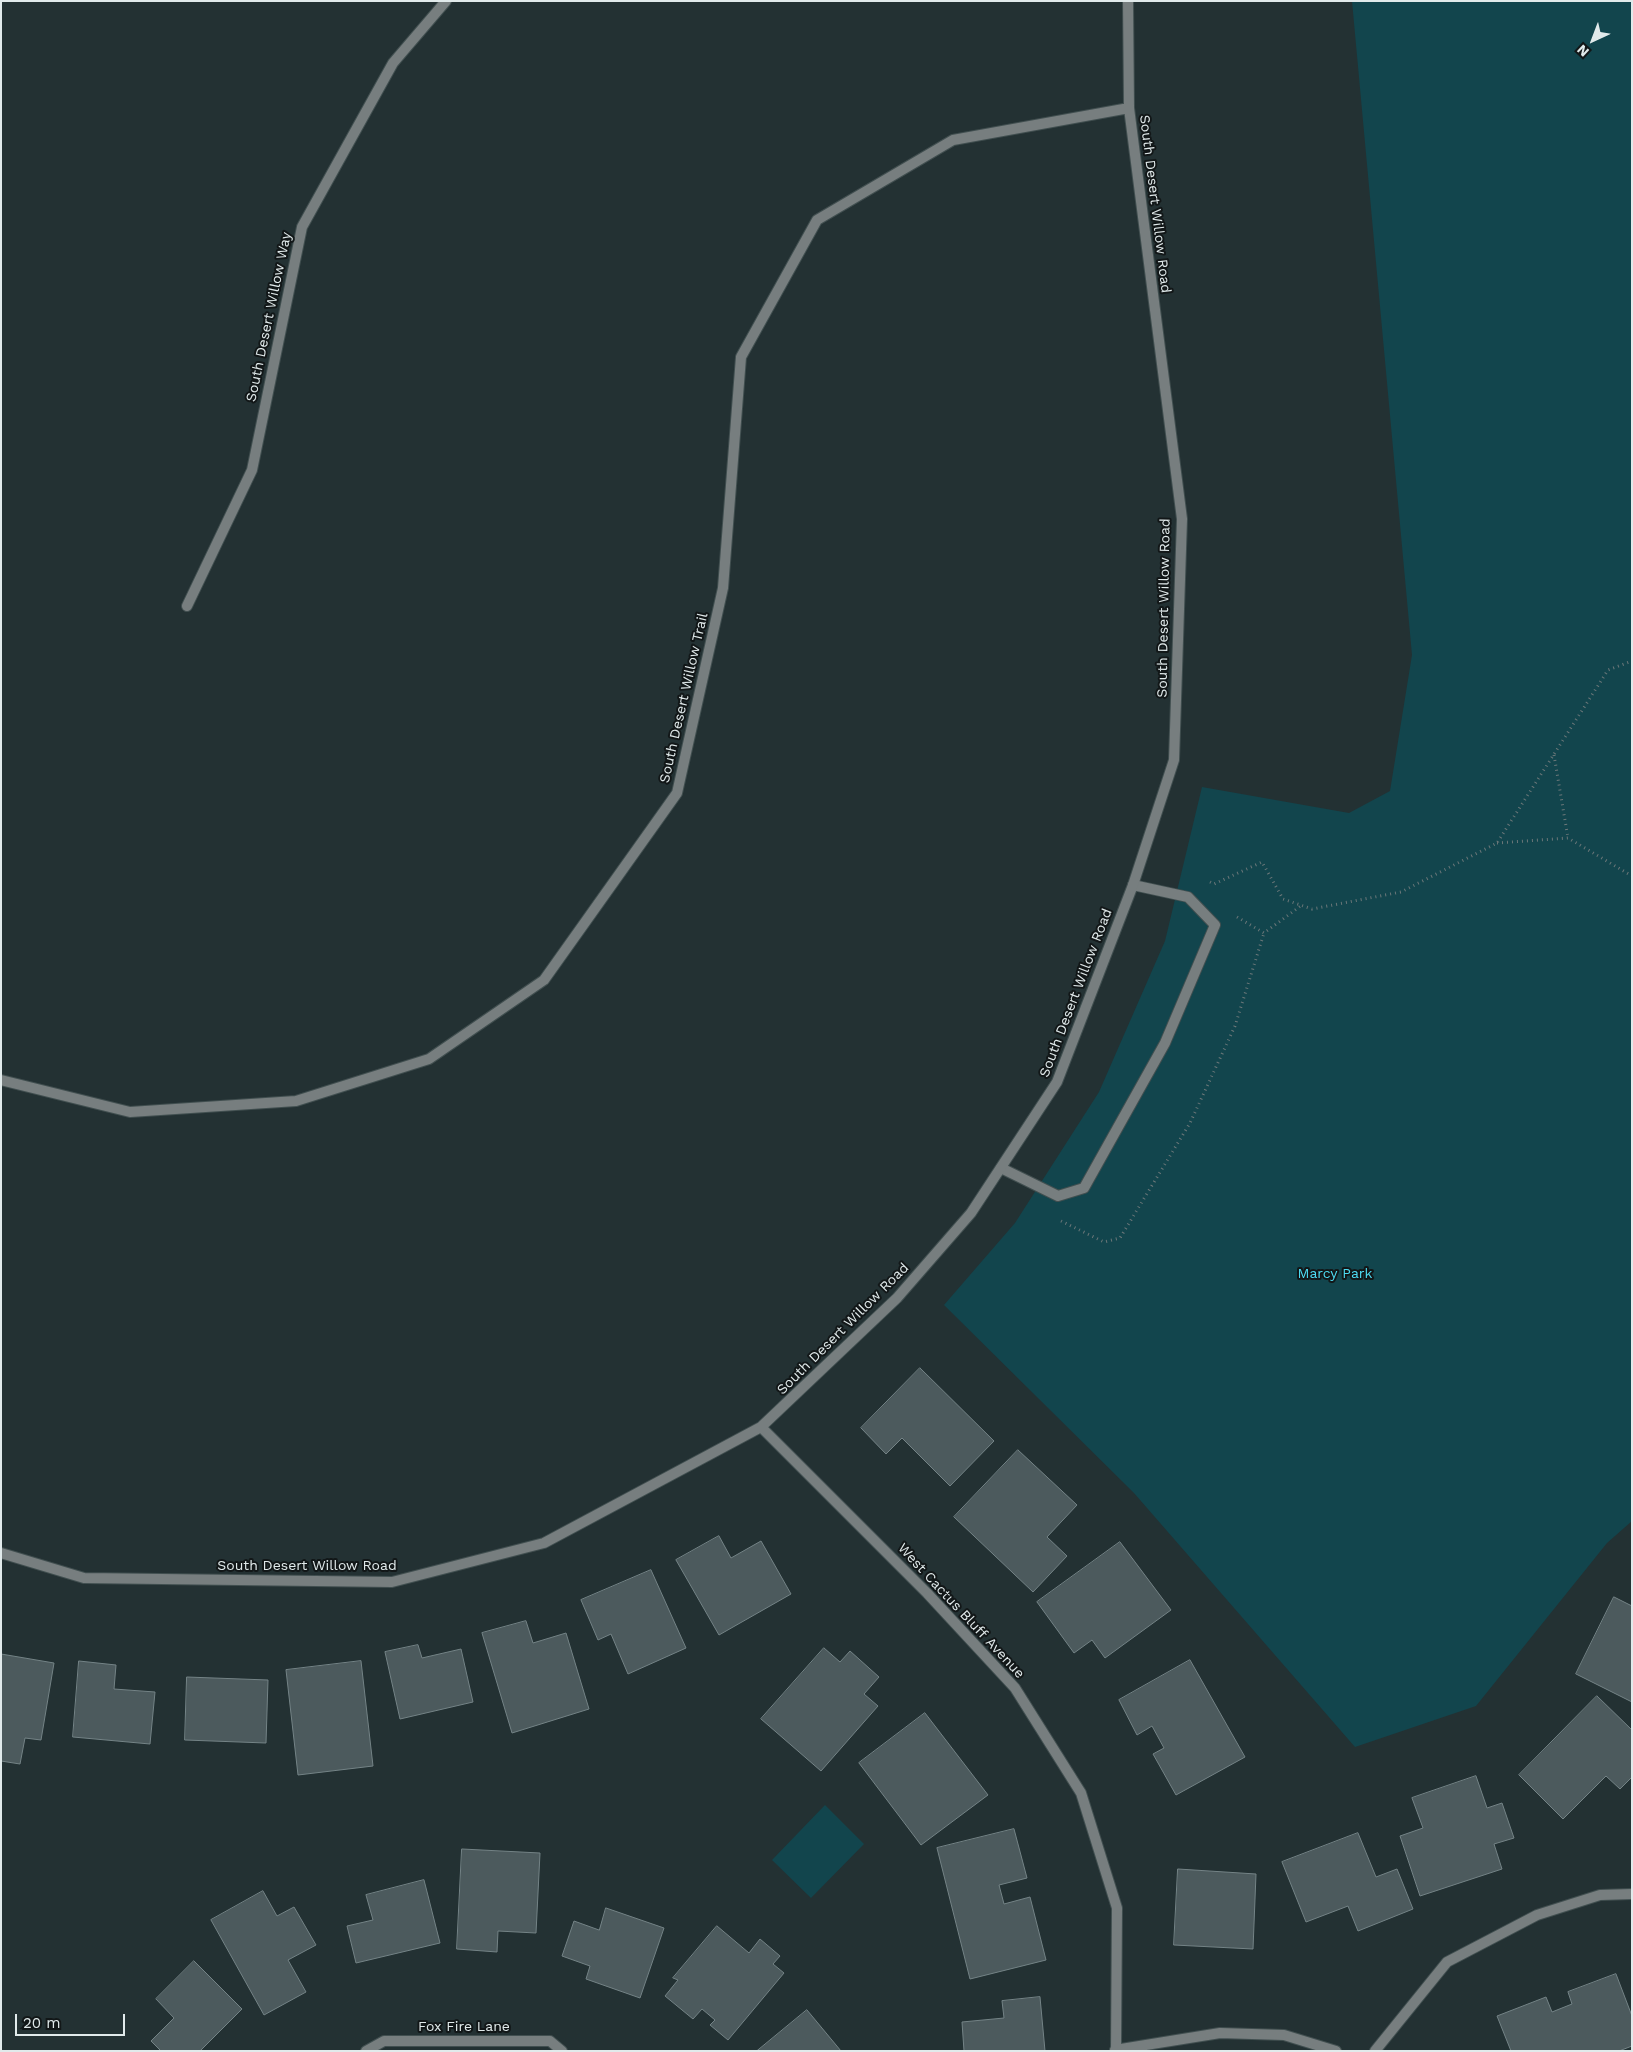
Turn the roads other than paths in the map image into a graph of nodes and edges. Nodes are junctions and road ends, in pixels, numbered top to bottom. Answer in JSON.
{"nodes":[{"id":1,"x":446,"y":1,"type":"edge"},
{"id":2,"x":1128,"y":1,"type":"edge"},
{"id":3,"x":1129,"y":108,"type":"junction"},
{"id":4,"x":187,"y":606,"type":"dead end"},
{"id":5,"x":1133,"y":885,"type":"junction"},
{"id":6,"x":1,"y":1080,"type":"edge"},
{"id":7,"x":1001,"y":1168,"type":"junction"},
{"id":8,"x":761,"y":1428,"type":"junction"},
{"id":9,"x":1,"y":1553,"type":"edge"},
{"id":10,"x":1632,"y":1894,"type":"edge"},
{"id":11,"x":1115,"y":2050,"type":"edge"},
{"id":12,"x":366,"y":2051,"type":"edge"},
{"id":13,"x":562,"y":2051,"type":"edge"},
{"id":14,"x":1336,"y":2051,"type":"edge"},
{"id":15,"x":1375,"y":2051,"type":"edge"}],
"edges":[{"from":1,"to":4,"type":"street","name":"South Desert Willow Way"},
{"from":2,"to":3,"type":"street","name":"South Desert Willow Road"},
{"from":3,"to":5,"type":"street","name":"South Desert Willow Road"},
{"from":3,"to":6,"type":"street","name":"South Desert Willow Trail"},
{"from":5,"to":7,"type":"street","name":"South Desert Willow Road"},
{"from":5,"to":7,"type":"street"},
{"from":7,"to":8,"type":"street","name":"South Desert Willow Road"},
{"from":8,"to":9,"type":"street","name":"South Desert Willow Road"},
{"from":8,"to":11,"type":"street","name":"West Cactus Bluff Avenue"},
{"from":10,"to":15,"type":"street"},
{"from":11,"to":14,"type":"street"},
{"from":12,"to":13,"type":"street","name":"Fox Fire Lane"}]}
